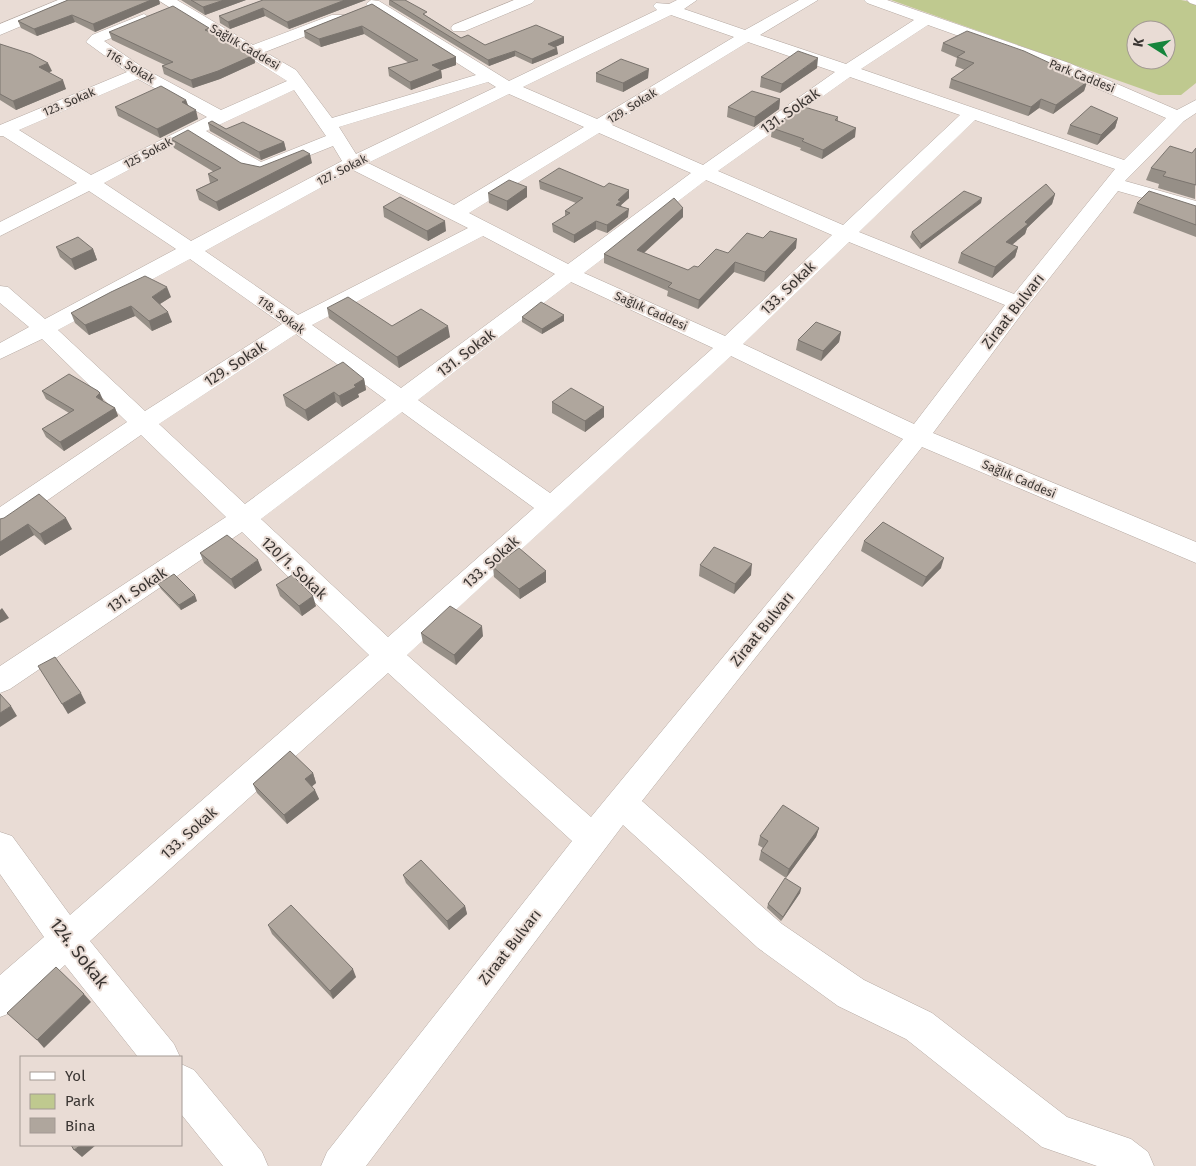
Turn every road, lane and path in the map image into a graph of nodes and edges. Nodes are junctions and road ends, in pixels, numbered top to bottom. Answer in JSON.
{"nodes":[{"id":1,"x":44,"y":0,"type":"edge"},
{"id":2,"x":71,"y":0,"type":"edge"},
{"id":3,"x":527,"y":0,"type":"edge"},
{"id":4,"x":646,"y":0,"type":"edge"},
{"id":5,"x":690,"y":0,"type":"edge"},
{"id":6,"x":810,"y":0,"type":"edge"},
{"id":7,"x":872,"y":0,"type":"edge"},
{"id":8,"x":379,"y":2,"type":"edge"},
{"id":9,"x":171,"y":3,"type":"edge"},
{"id":10,"x":668,"y":9,"type":"junction"},
{"id":11,"x":0,"y":18,"type":"edge"},
{"id":12,"x":927,"y":19,"type":"junction"},
{"id":13,"x":459,"y":28,"type":"dead end"},
{"id":14,"x":0,"y":30,"type":"edge"},
{"id":15,"x":746,"y":36,"type":"junction"},
{"id":16,"x":253,"y":51,"type":"junction"},
{"id":17,"x":847,"y":71,"type":"junction"},
{"id":18,"x":139,"y":72,"type":"junction"},
{"id":19,"x":490,"y":76,"type":"junction"},
{"id":20,"x":298,"y":82,"type":"junction"},
{"id":21,"x":508,"y":87,"type":"junction"},
{"id":22,"x":1187,"y":111,"type":"edge"},
{"id":23,"x":970,"y":114,"type":"junction"},
{"id":24,"x":221,"y":117,"type":"junction"},
{"id":25,"x":600,"y":126,"type":"junction"},
{"id":26,"x":3,"y":130,"type":"edge"},
{"id":27,"x":192,"y":130,"type":"junction"},
{"id":28,"x":332,"y":132,"type":"junction"},
{"id":29,"x":353,"y":163,"type":"junction"},
{"id":30,"x":703,"y":172,"type":"junction"},
{"id":31,"x":1120,"y":176,"type":"junction"},
{"id":32,"x":92,"y":182,"type":"junction"},
{"id":33,"x":1196,"y":207,"type":"edge"},
{"id":34,"x":455,"y":213,"type":"junction"},
{"id":35,"x":483,"y":228,"type":"junction"},
{"id":36,"x":0,"y":230,"type":"edge"},
{"id":37,"x":844,"y":234,"type":"junction"},
{"id":38,"x":190,"y":249,"type":"junction"},
{"id":39,"x":570,"y":274,"type":"junction"},
{"id":40,"x":0,"y":292,"type":"edge"},
{"id":41,"x":1018,"y":303,"type":"junction"},
{"id":42,"x":295,"y":325,"type":"junction"},
{"id":43,"x":43,"y":328,"type":"junction"},
{"id":44,"x":728,"y":346,"type":"junction"},
{"id":45,"x":0,"y":352,"type":"edge"},
{"id":46,"x":402,"y":401,"type":"junction"},
{"id":47,"x":144,"y":422,"type":"junction"},
{"id":48,"x":918,"y":436,"type":"junction"},
{"id":49,"x":551,"y":507,"type":"junction"},
{"id":50,"x":243,"y":519,"type":"junction"},
{"id":51,"x":0,"y":520,"type":"edge"},
{"id":52,"x":1191,"y":552,"type":"edge"},
{"id":53,"x":388,"y":655,"type":"junction"},
{"id":54,"x":0,"y":681,"type":"edge"},
{"id":55,"x":621,"y":803,"type":"junction"},
{"id":56,"x":593,"y":840,"type":"junction"},
{"id":57,"x":0,"y":847,"type":"edge"},
{"id":58,"x":68,"y":941,"type":"junction"},
{"id":59,"x":0,"y":1000,"type":"edge"},
{"id":60,"x":160,"y":1056,"type":"edge"},
{"id":61,"x":182,"y":1084,"type":"edge"},
{"id":62,"x":248,"y":1166,"type":"edge"},
{"id":63,"x":341,"y":1166,"type":"edge"},
{"id":64,"x":1134,"y":1166,"type":"edge"}],
"edges":[{"from":1,"to":11,"type":"street"},
{"from":2,"to":14,"type":"street"},
{"from":3,"to":13,"type":"street"},
{"from":4,"to":10,"type":"street"},
{"from":5,"to":10,"type":"street","name":"127. Sokak"},
{"from":6,"to":15,"type":"street","name":"129. Sokak"},
{"from":7,"to":12,"type":"street","name":"Park Caddesi"},
{"from":8,"to":16,"type":"street"},
{"from":8,"to":19,"type":"street"},
{"from":9,"to":16,"type":"street","name":"Sağlık Caddesi"},
{"from":9,"to":18,"type":"street","name":"116. Sokak"},
{"from":10,"to":15,"type":"street"},
{"from":10,"to":21,"type":"street","name":"127. Sokak"},
{"from":12,"to":17,"type":"street","name":"131. Sokak"},
{"from":12,"to":22,"type":"street","name":"Park Caddesi"},
{"from":15,"to":17,"type":"street"},
{"from":15,"to":25,"type":"street","name":"129. Sokak"},
{"from":16,"to":20,"type":"street","name":"Sağlık Caddesi"},
{"from":17,"to":23,"type":"street"},
{"from":17,"to":30,"type":"street","name":"131. Sokak"},
{"from":18,"to":24,"type":"street","name":"116. Sokak"},
{"from":18,"to":26,"type":"street","name":"123. Sokak"},
{"from":19,"to":21,"type":"street"},
{"from":19,"to":28,"type":"street"},
{"from":20,"to":24,"type":"street","name":"125 Sokak"},
{"from":20,"to":28,"type":"street","name":"Sağlık Caddesi"},
{"from":21,"to":25,"type":"street"},
{"from":21,"to":29,"type":"street","name":"127. Sokak"},
{"from":22,"to":31,"type":"street","name":"Ziraat Bulvarı"},
{"from":23,"to":31,"type":"street"},
{"from":23,"to":37,"type":"street","name":"133. Sokak"},
{"from":24,"to":27,"type":"street","name":"125 Sokak"},
{"from":25,"to":30,"type":"street"},
{"from":25,"to":34,"type":"street","name":"129. Sokak"},
{"from":26,"to":32,"type":"street","name":"118. Sokak"},
{"from":27,"to":28,"type":"street"},
{"from":27,"to":32,"type":"street","name":"125 Sokak"},
{"from":28,"to":29,"type":"street","name":"Sağlık Caddesi"},
{"from":29,"to":34,"type":"street","name":"Sağlık Caddesi"},
{"from":29,"to":38,"type":"street","name":"127. Sokak"},
{"from":30,"to":37,"type":"street"},
{"from":30,"to":39,"type":"street","name":"131. Sokak"},
{"from":31,"to":33,"type":"street"},
{"from":31,"to":41,"type":"street","name":"Ziraat Bulvarı"},
{"from":32,"to":36,"type":"street","name":"125 Sokak"},
{"from":32,"to":38,"type":"street","name":"118. Sokak"},
{"from":34,"to":35,"type":"street","name":"Sağlık Caddesi"},
{"from":35,"to":39,"type":"street","name":"Sağlık Caddesi"},
{"from":35,"to":42,"type":"street","name":"129. Sokak"},
{"from":37,"to":41,"type":"street"},
{"from":37,"to":44,"type":"street","name":"133. Sokak"},
{"from":38,"to":42,"type":"street","name":"118. Sokak"},
{"from":38,"to":43,"type":"street","name":"127. Sokak"},
{"from":39,"to":44,"type":"street","name":"Sağlık Caddesi"},
{"from":39,"to":46,"type":"street","name":"131. Sokak"},
{"from":40,"to":43,"type":"street","name":"120/1. Sokak"},
{"from":41,"to":48,"type":"street","name":"Ziraat Bulvarı"},
{"from":42,"to":46,"type":"street","name":"118. Sokak"},
{"from":42,"to":47,"type":"street","name":"129. Sokak"},
{"from":43,"to":45,"type":"street","name":"127. Sokak"},
{"from":43,"to":47,"type":"street","name":"120/1. Sokak"},
{"from":44,"to":48,"type":"street","name":"Sağlık Caddesi"},
{"from":44,"to":49,"type":"street","name":"133. Sokak"},
{"from":46,"to":49,"type":"street","name":"118. Sokak"},
{"from":46,"to":50,"type":"street","name":"131. Sokak"},
{"from":47,"to":50,"type":"street","name":"120/1. Sokak"},
{"from":47,"to":51,"type":"street","name":"129. Sokak"},
{"from":48,"to":52,"type":"street","name":"Sağlık Caddesi"},
{"from":48,"to":55,"type":"street","name":"Ziraat Bulvarı"},
{"from":49,"to":53,"type":"street","name":"133. Sokak"},
{"from":50,"to":53,"type":"street","name":"120/1. Sokak"},
{"from":50,"to":54,"type":"street","name":"131. Sokak"},
{"from":53,"to":56,"type":"street","name":"120/1. Sokak"},
{"from":53,"to":58,"type":"street","name":"133. Sokak"},
{"from":55,"to":56,"type":"street","name":"Ziraat Bulvarı"},
{"from":55,"to":64,"type":"street"},
{"from":56,"to":63,"type":"street","name":"Ziraat Bulvarı"},
{"from":57,"to":58,"type":"street","name":"124. Sokak"},
{"from":58,"to":59,"type":"street","name":"133. Sokak"},
{"from":58,"to":60,"type":"street","name":"124. Sokak"},
{"from":61,"to":62,"type":"street"}]}
